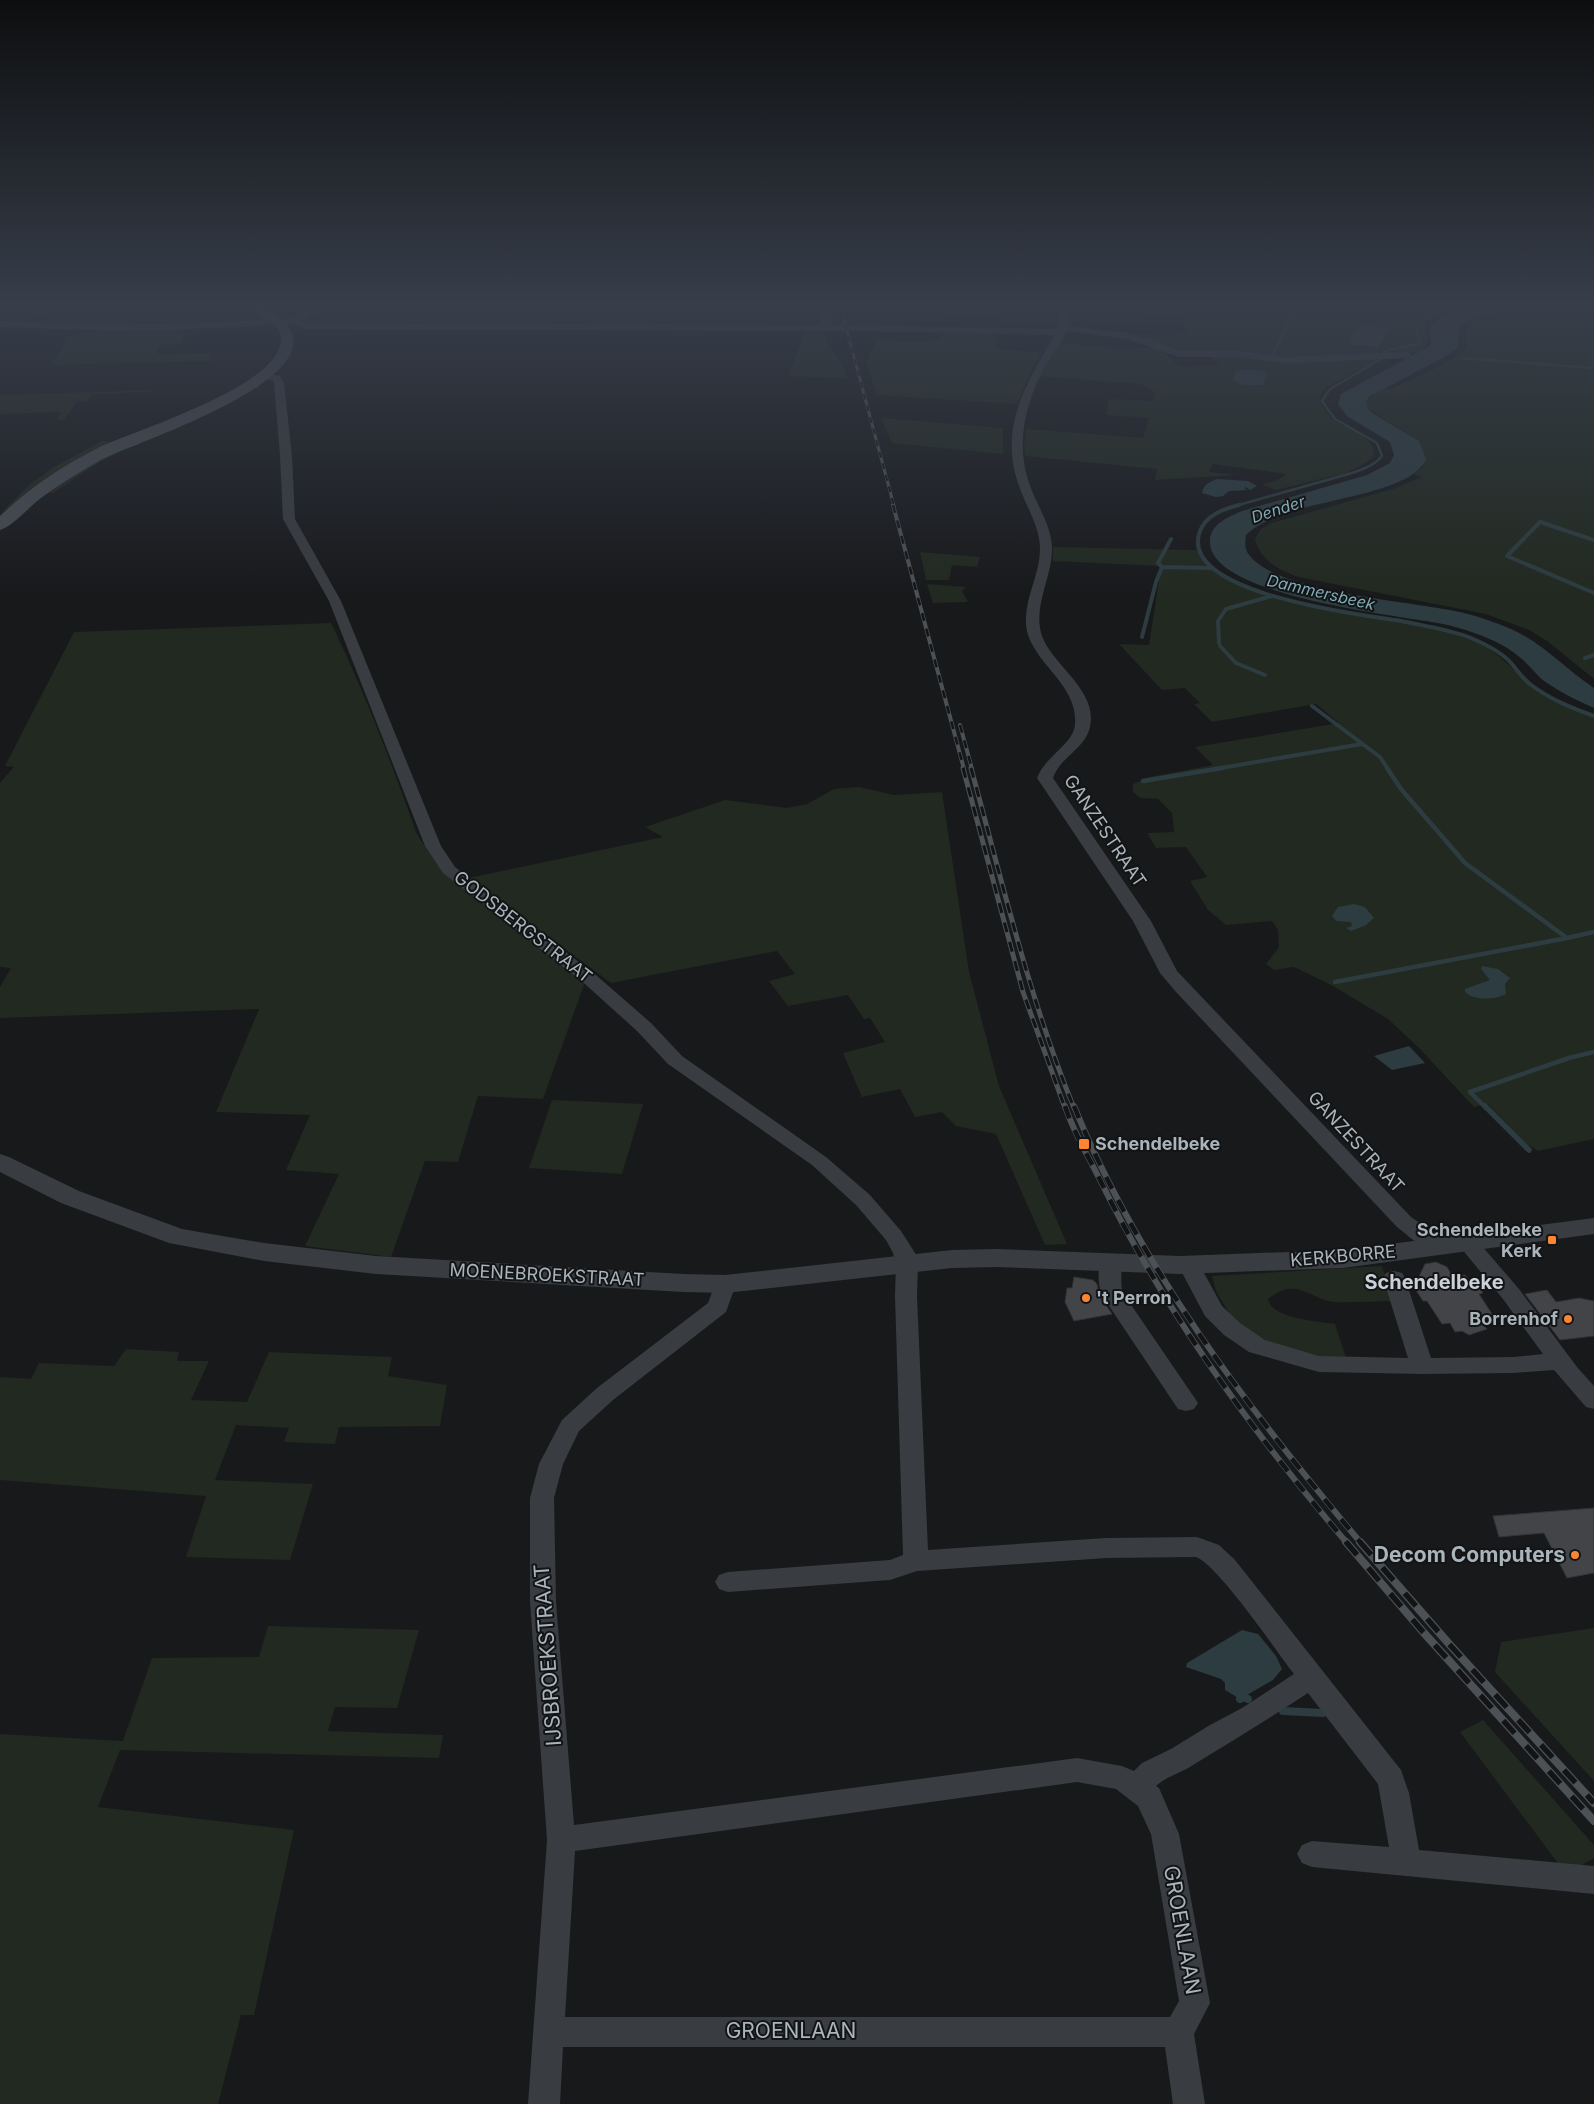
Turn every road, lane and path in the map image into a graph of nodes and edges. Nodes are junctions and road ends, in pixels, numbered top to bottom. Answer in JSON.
{"nodes":[{"id":1,"x":225,"y":399,"type":"edge"},
{"id":2,"x":281,"y":399,"type":"edge"},
{"id":3,"x":1024,"y":399,"type":"edge"},
{"id":4,"x":0,"y":526,"type":"edge"},
{"id":5,"x":0,"y":1162,"type":"edge"},
{"id":6,"x":1594,"y":1226,"type":"edge"},
{"id":7,"x":1468,"y":1243,"type":"junction"},
{"id":8,"x":1438,"y":1246,"type":"junction"},
{"id":9,"x":907,"y":1263,"type":"junction"},
{"id":10,"x":1111,"y":1263,"type":"junction"},
{"id":11,"x":1150,"y":1264,"type":"joint"},
{"id":12,"x":1189,"y":1265,"type":"junction"},
{"id":13,"x":1394,"y":1278,"type":"dead end"},
{"id":14,"x":725,"y":1284,"type":"junction"},
{"id":15,"x":1562,"y":1361,"type":"junction"},
{"id":16,"x":1422,"y":1366,"type":"junction"},
{"id":17,"x":1594,"y":1401,"type":"edge"},
{"id":18,"x":1186,"y":1403,"type":"dead end"},
{"id":19,"x":916,"y":1561,"type":"junction"},
{"id":20,"x":728,"y":1582,"type":"dead end"},
{"id":21,"x":1310,"y":1677,"type":"junction"},
{"id":22,"x":1135,"y":1788,"type":"junction"},
{"id":23,"x":561,"y":1840,"type":"junction"},
{"id":24,"x":1312,"y":1854,"type":"dead end"},
{"id":25,"x":1406,"y":1862,"type":"junction"},
{"id":26,"x":1594,"y":1880,"type":"edge"},
{"id":27,"x":548,"y":2032,"type":"junction"},
{"id":28,"x":1178,"y":2032,"type":"junction"},
{"id":29,"x":544,"y":2104,"type":"edge"},
{"id":30,"x":1189,"y":2104,"type":"edge"}],
"edges":[{"from":1,"to":4,"type":"main road"},
{"from":2,"to":9,"type":"street","name":"GODSBERGSTRAAT"},
{"from":3,"to":8,"type":"street","name":"GANZESTRAAT"},
{"from":5,"to":14,"type":"street","name":"MOENEBROEKSTRAAT"},
{"from":6,"to":7,"type":"street","name":"KERKBORRE"},
{"from":7,"to":8,"type":"street","name":"KERKBORRE"},
{"from":7,"to":15,"type":"street"},
{"from":8,"to":12,"type":"street","name":"KERKBORRE"},
{"from":9,"to":10,"type":"street","name":"MOENEBROEKSTRAAT"},
{"from":9,"to":14,"type":"street","name":"MOENEBROEKSTRAAT"},
{"from":9,"to":19,"type":"street"},
{"from":10,"to":11,"type":"street","name":"MOENEBROEKSTRAAT"},
{"from":10,"to":18,"type":"street"},
{"from":11,"to":12,"type":"street","name":"KERKBORRE"},
{"from":12,"to":16,"type":"street"},
{"from":13,"to":16,"type":"street"},
{"from":14,"to":23,"type":"street","name":"IJSBROEKSTRAAT"},
{"from":15,"to":16,"type":"street"},
{"from":15,"to":17,"type":"street"},
{"from":19,"to":20,"type":"street"},
{"from":19,"to":21,"type":"street"},
{"from":21,"to":22,"type":"street"},
{"from":21,"to":25,"type":"street"},
{"from":22,"to":23,"type":"street","name":"GROENLAAN"},
{"from":22,"to":28,"type":"street","name":"GROENLAAN"},
{"from":23,"to":27,"type":"street","name":"IJSBROEKSTRAAT"},
{"from":24,"to":25,"type":"street"},
{"from":25,"to":26,"type":"street"},
{"from":27,"to":28,"type":"street","name":"GROENLAAN"},
{"from":27,"to":29,"type":"street","name":"IJSBROEKSTRAAT"},
{"from":28,"to":30,"type":"street"}]}
